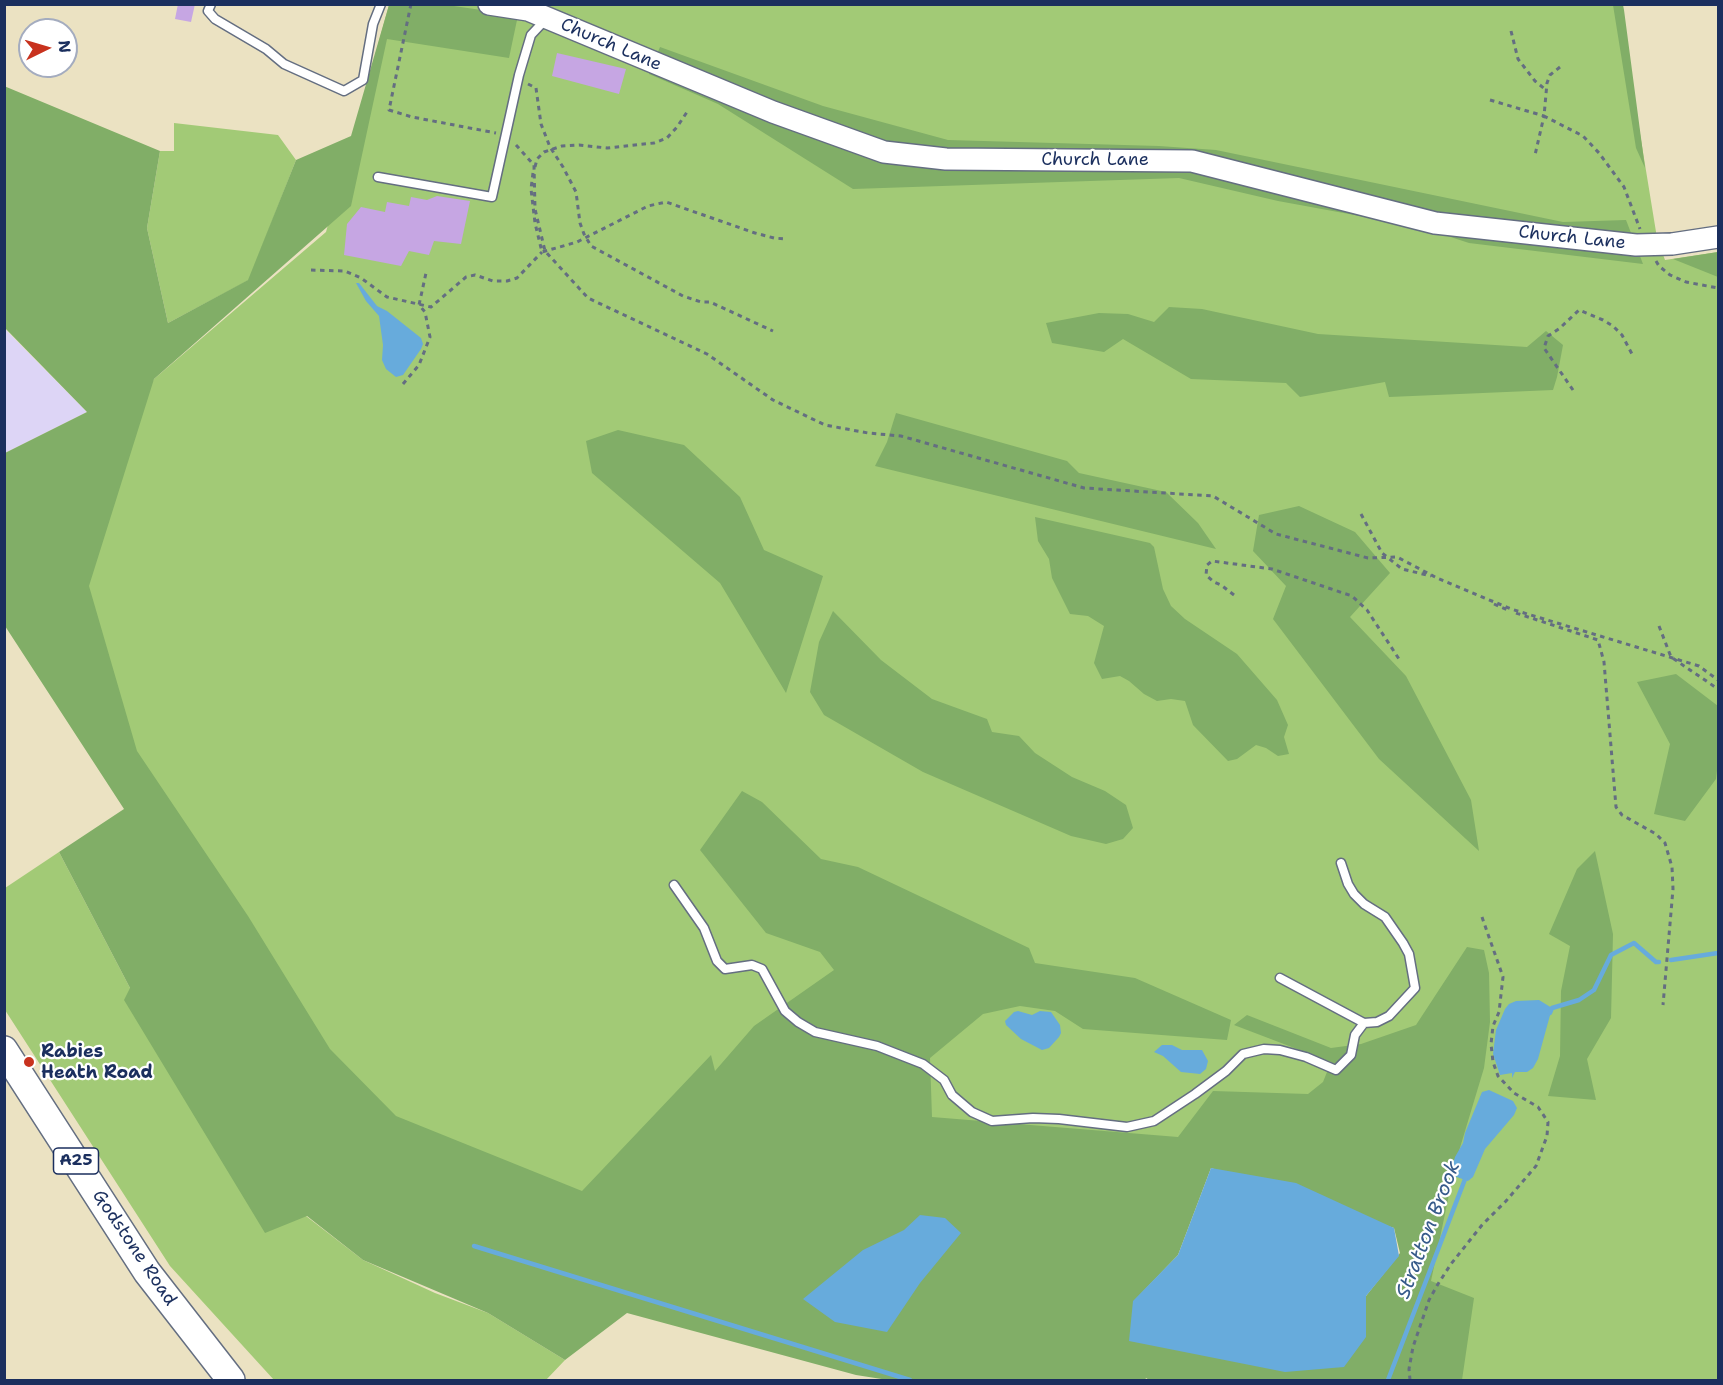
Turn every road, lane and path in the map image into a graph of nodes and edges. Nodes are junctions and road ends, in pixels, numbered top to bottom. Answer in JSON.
{"nodes":[{"id":1,"x":211,"y":4,"type":"edge"},
{"id":2,"x":381,"y":4,"type":"edge"},
{"id":3,"x":411,"y":4,"type":"edge"},
{"id":4,"x":489,"y":4,"type":"edge"},
{"id":5,"x":547,"y":18,"type":"junction"},
{"id":6,"x":1511,"y":31,"type":"dead end"},
{"id":7,"x":1560,"y":68,"type":"dead end"},
{"id":8,"x":536,"y":88,"type":"dead end"},
{"id":9,"x":1546,"y":90,"type":"junction"},
{"id":10,"x":1490,"y":100,"type":"dead end"},
{"id":11,"x":689,"y":109,"type":"dead end"},
{"id":12,"x":1544,"y":116,"type":"junction"},
{"id":13,"x":506,"y":135,"type":"junction"},
{"id":14,"x":551,"y":149,"type":"junction"},
{"id":15,"x":1535,"y":155,"type":"dead end"},
{"id":16,"x":534,"y":169,"type":"junction"},
{"id":17,"x":378,"y":177,"type":"dead end"},
{"id":18,"x":1719,"y":237,"type":"edge"},
{"id":19,"x":586,"y":238,"type":"junction"},
{"id":20,"x":786,"y":239,"type":"dead end"},
{"id":21,"x":1647,"y":245,"type":"junction"},
{"id":22,"x":544,"y":251,"type":"junction"},
{"id":23,"x":311,"y":270,"type":"dead end"},
{"id":24,"x":426,"y":273,"type":"dead end"},
{"id":25,"x":1719,"y":288,"type":"edge"},
{"id":26,"x":420,"y":305,"type":"junction"},
{"id":27,"x":773,"y":331,"type":"dead end"},
{"id":28,"x":1632,"y":354,"type":"dead end"},
{"id":29,"x":402,"y":384,"type":"dead end"},
{"id":30,"x":1573,"y":390,"type":"dead end"},
{"id":31,"x":1361,"y":514,"type":"dead end"},
{"id":32,"x":1388,"y":558,"type":"junction"},
{"id":33,"x":1437,"y":578,"type":"junction"},
{"id":34,"x":1476,"y":594,"type":"junction"},
{"id":35,"x":1234,"y":595,"type":"dead end"},
{"id":36,"x":1659,"y":626,"type":"dead end"},
{"id":37,"x":1671,"y":657,"type":"junction"},
{"id":38,"x":1400,"y":659,"type":"dead end"},
{"id":39,"x":1719,"y":680,"type":"edge"},
{"id":40,"x":1719,"y":689,"type":"edge"},
{"id":41,"x":1341,"y":863,"type":"dead end"},
{"id":42,"x":674,"y":885,"type":"dead end"},
{"id":43,"x":1482,"y":917,"type":"dead end"},
{"id":44,"x":1280,"y":978,"type":"dead end"},
{"id":45,"x":1663,"y":1005,"type":"dead end"},
{"id":46,"x":1364,"y":1023,"type":"junction"},
{"id":47,"x":4,"y":1050,"type":"edge"},
{"id":48,"x":231,"y":1380,"type":"edge"},
{"id":49,"x":1410,"y":1380,"type":"edge"}],
"edges":[{"from":1,"to":2,"type":"lane"},
{"from":3,"to":13,"type":"path"},
{"from":4,"to":5,"type":"street","name":"Church Lane"},
{"from":5,"to":13,"type":"lane"},
{"from":5,"to":21,"type":"street","name":"Church Lane"},
{"from":6,"to":9,"type":"path"},
{"from":7,"to":9,"type":"path"},
{"from":8,"to":14,"type":"path"},
{"from":9,"to":12,"type":"path"},
{"from":10,"to":12,"type":"path"},
{"from":11,"to":14,"type":"path"},
{"from":12,"to":15,"type":"path"},
{"from":12,"to":21,"type":"path"},
{"from":13,"to":16,"type":"path"},
{"from":13,"to":17,"type":"lane"},
{"from":14,"to":16,"type":"path"},
{"from":14,"to":19,"type":"path"},
{"from":16,"to":22,"type":"path"},
{"from":18,"to":21,"type":"street","name":"Church Lane"},
{"from":19,"to":20,"type":"path"},
{"from":19,"to":22,"type":"path"},
{"from":19,"to":27,"type":"path"},
{"from":21,"to":25,"type":"path"},
{"from":22,"to":26,"type":"path"},
{"from":22,"to":32,"type":"path"},
{"from":23,"to":26,"type":"path"},
{"from":24,"to":26,"type":"path"},
{"from":26,"to":29,"type":"path"},
{"from":28,"to":30,"type":"path"},
{"from":31,"to":32,"type":"path"},
{"from":32,"to":33,"type":"path"},
{"from":32,"to":33,"type":"path"},
{"from":33,"to":34,"type":"path"},
{"from":34,"to":37,"type":"path"},
{"from":34,"to":45,"type":"path"},
{"from":35,"to":38,"type":"path"},
{"from":36,"to":37,"type":"path"},
{"from":37,"to":39,"type":"path"},
{"from":37,"to":40,"type":"path"},
{"from":41,"to":46,"type":"lane"},
{"from":42,"to":46,"type":"lane"},
{"from":43,"to":49,"type":"path"},
{"from":44,"to":46,"type":"lane"},
{"from":47,"to":48,"type":"main road","name":"Godstone Road","number":"A25"}]}
